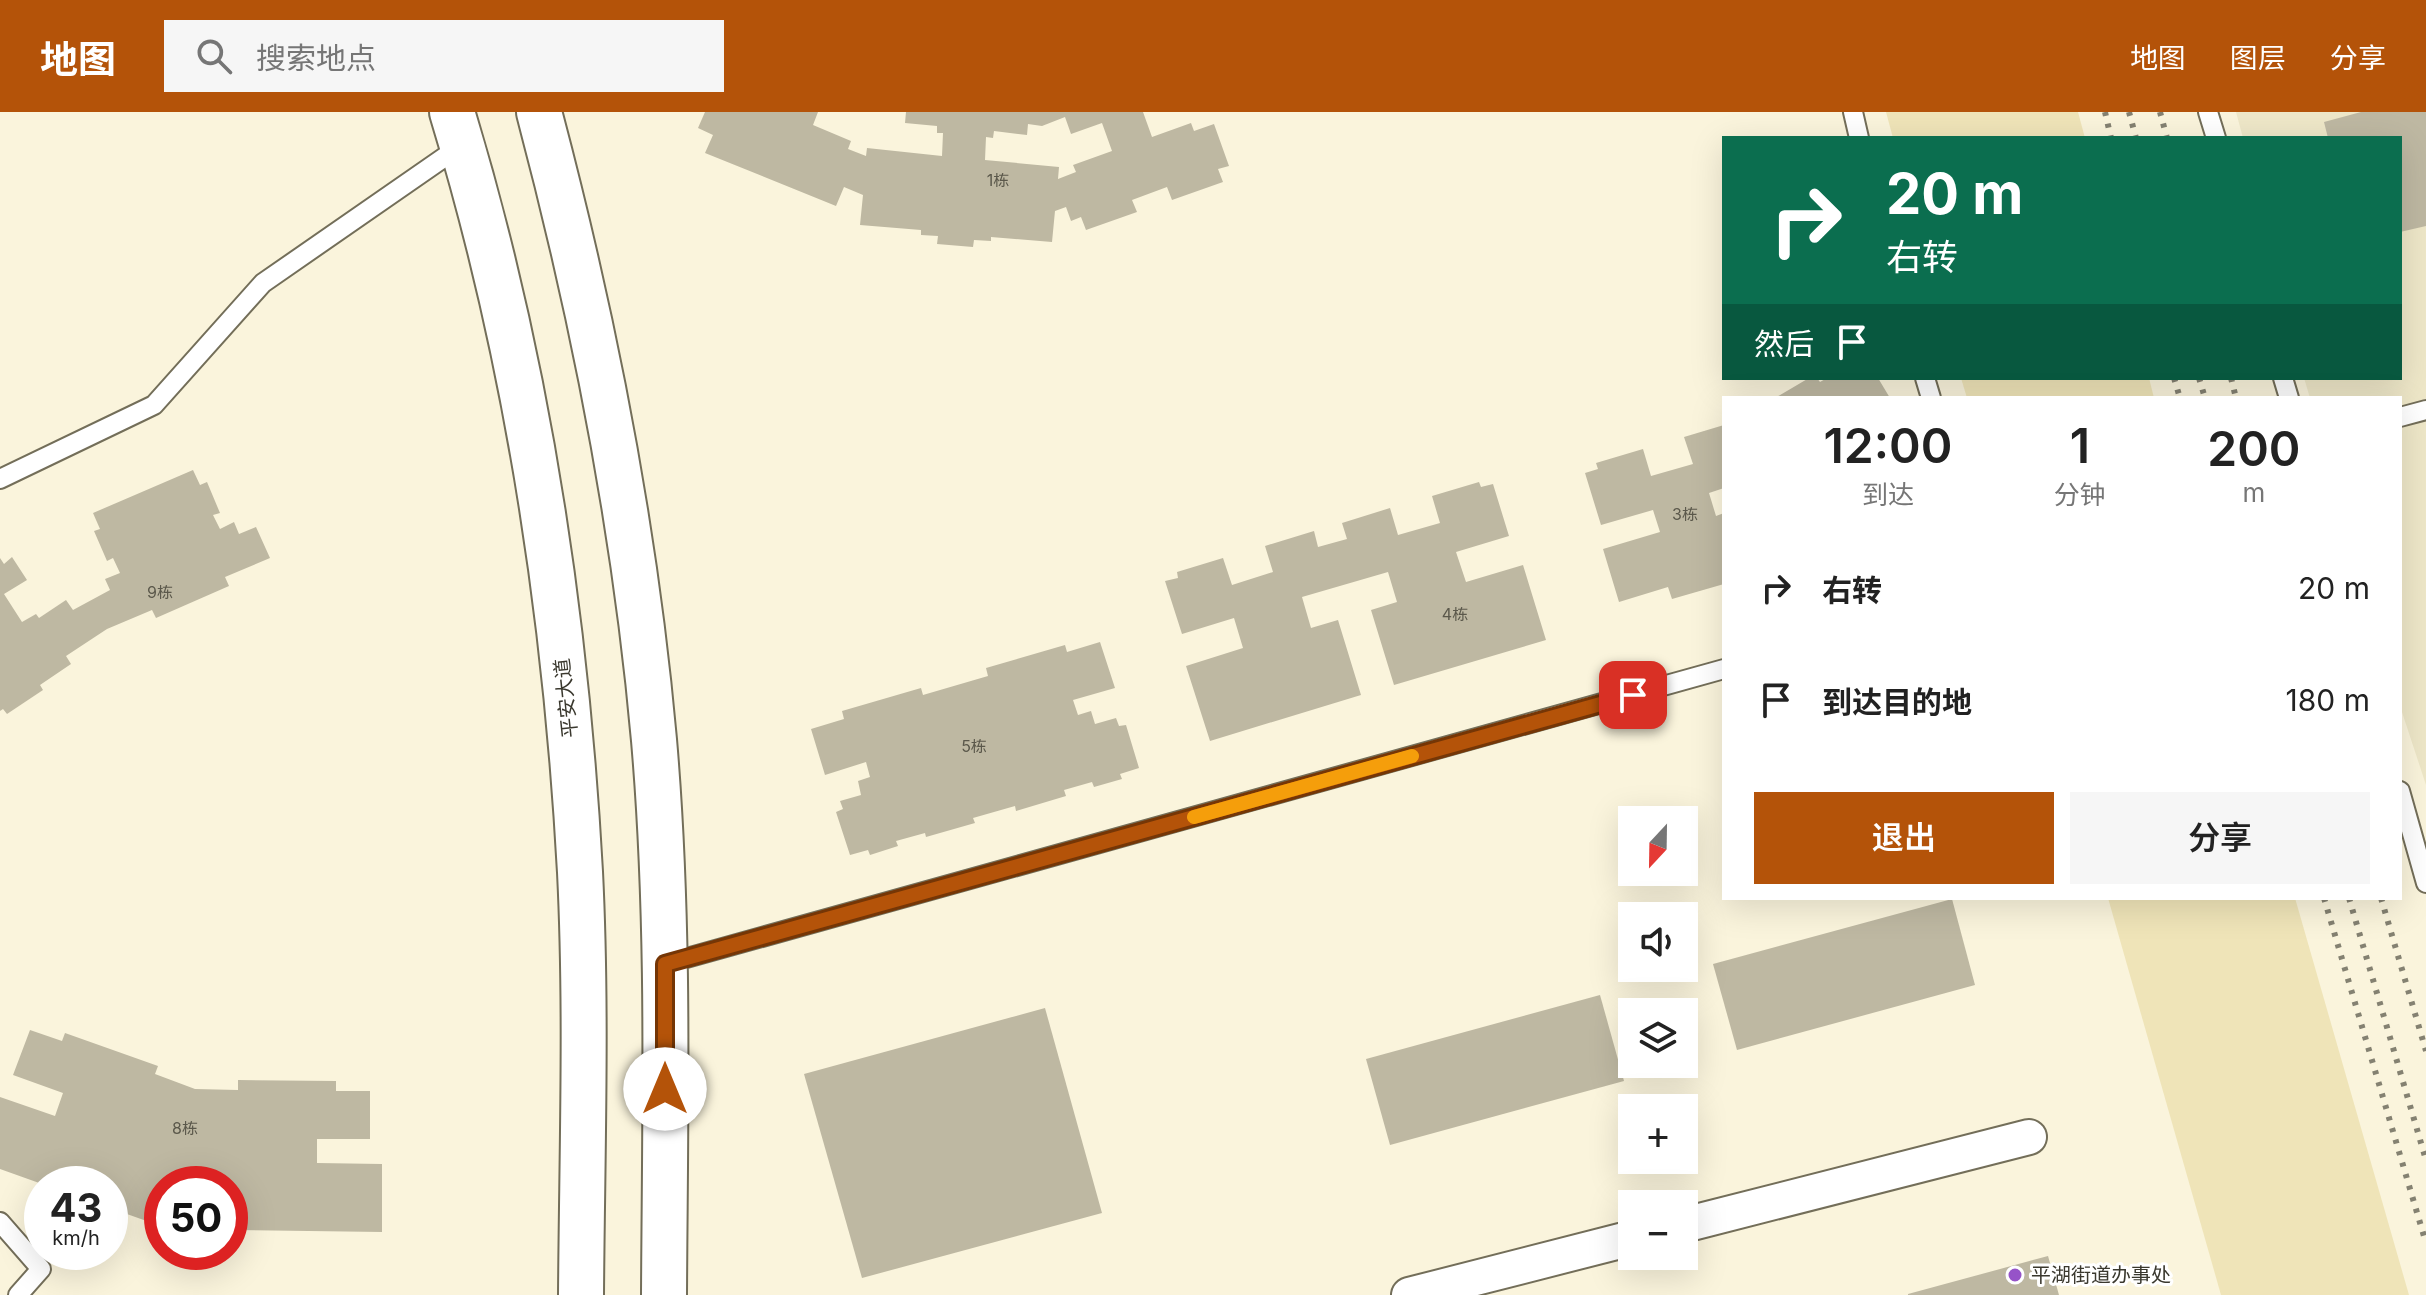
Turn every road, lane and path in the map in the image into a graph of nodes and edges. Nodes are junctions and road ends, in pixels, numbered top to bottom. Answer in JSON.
{"nodes":[{"id":1,"x":539,"y":112,"type":"edge"},
{"id":2,"x":1853,"y":112,"type":"edge"},
{"id":3,"x":2208,"y":112,"type":"edge"},
{"id":4,"x":457,"y":128,"type":"edge"},
{"id":5,"x":1859,"y":136,"type":"edge"},
{"id":6,"x":2215,"y":136,"type":"edge"},
{"id":7,"x":2426,"y":410,"type":"edge"},
{"id":8,"x":2402,"y":416,"type":"edge"},
{"id":9,"x":0,"y":479,"type":"edge"},
{"id":10,"x":1722,"y":670,"type":"edge"},
{"id":11,"x":2402,"y":798,"type":"edge"},
{"id":12,"x":2426,"y":883,"type":"edge"},
{"id":13,"x":665,"y":964,"type":"junction"},
{"id":14,"x":2029,"y":1137,"type":"dead end"},
{"id":15,"x":1698,"y":1221,"type":"edge"},
{"id":16,"x":0,"y":1222,"type":"edge"},
{"id":17,"x":1618,"y":1242,"type":"edge"},
{"id":18,"x":18,"y":1295,"type":"edge"},
{"id":19,"x":581,"y":1295,"type":"edge"},
{"id":20,"x":664,"y":1295,"type":"edge"},
{"id":21,"x":1409,"y":1295,"type":"edge"}],
"edges":[{"from":1,"to":13,"type":"main road"},
{"from":2,"to":5,"type":"lane"},
{"from":3,"to":6,"type":"lane"},
{"from":4,"to":9,"type":"lane"},
{"from":4,"to":19,"type":"main road","name":"平安大道"},
{"from":7,"to":8,"type":"lane"},
{"from":10,"to":13,"type":"lane"},
{"from":11,"to":12,"type":"lane"},
{"from":13,"to":20,"type":"main road"},
{"from":14,"to":15,"type":"street"},
{"from":16,"to":18,"type":"lane"},
{"from":17,"to":21,"type":"street"}]}
